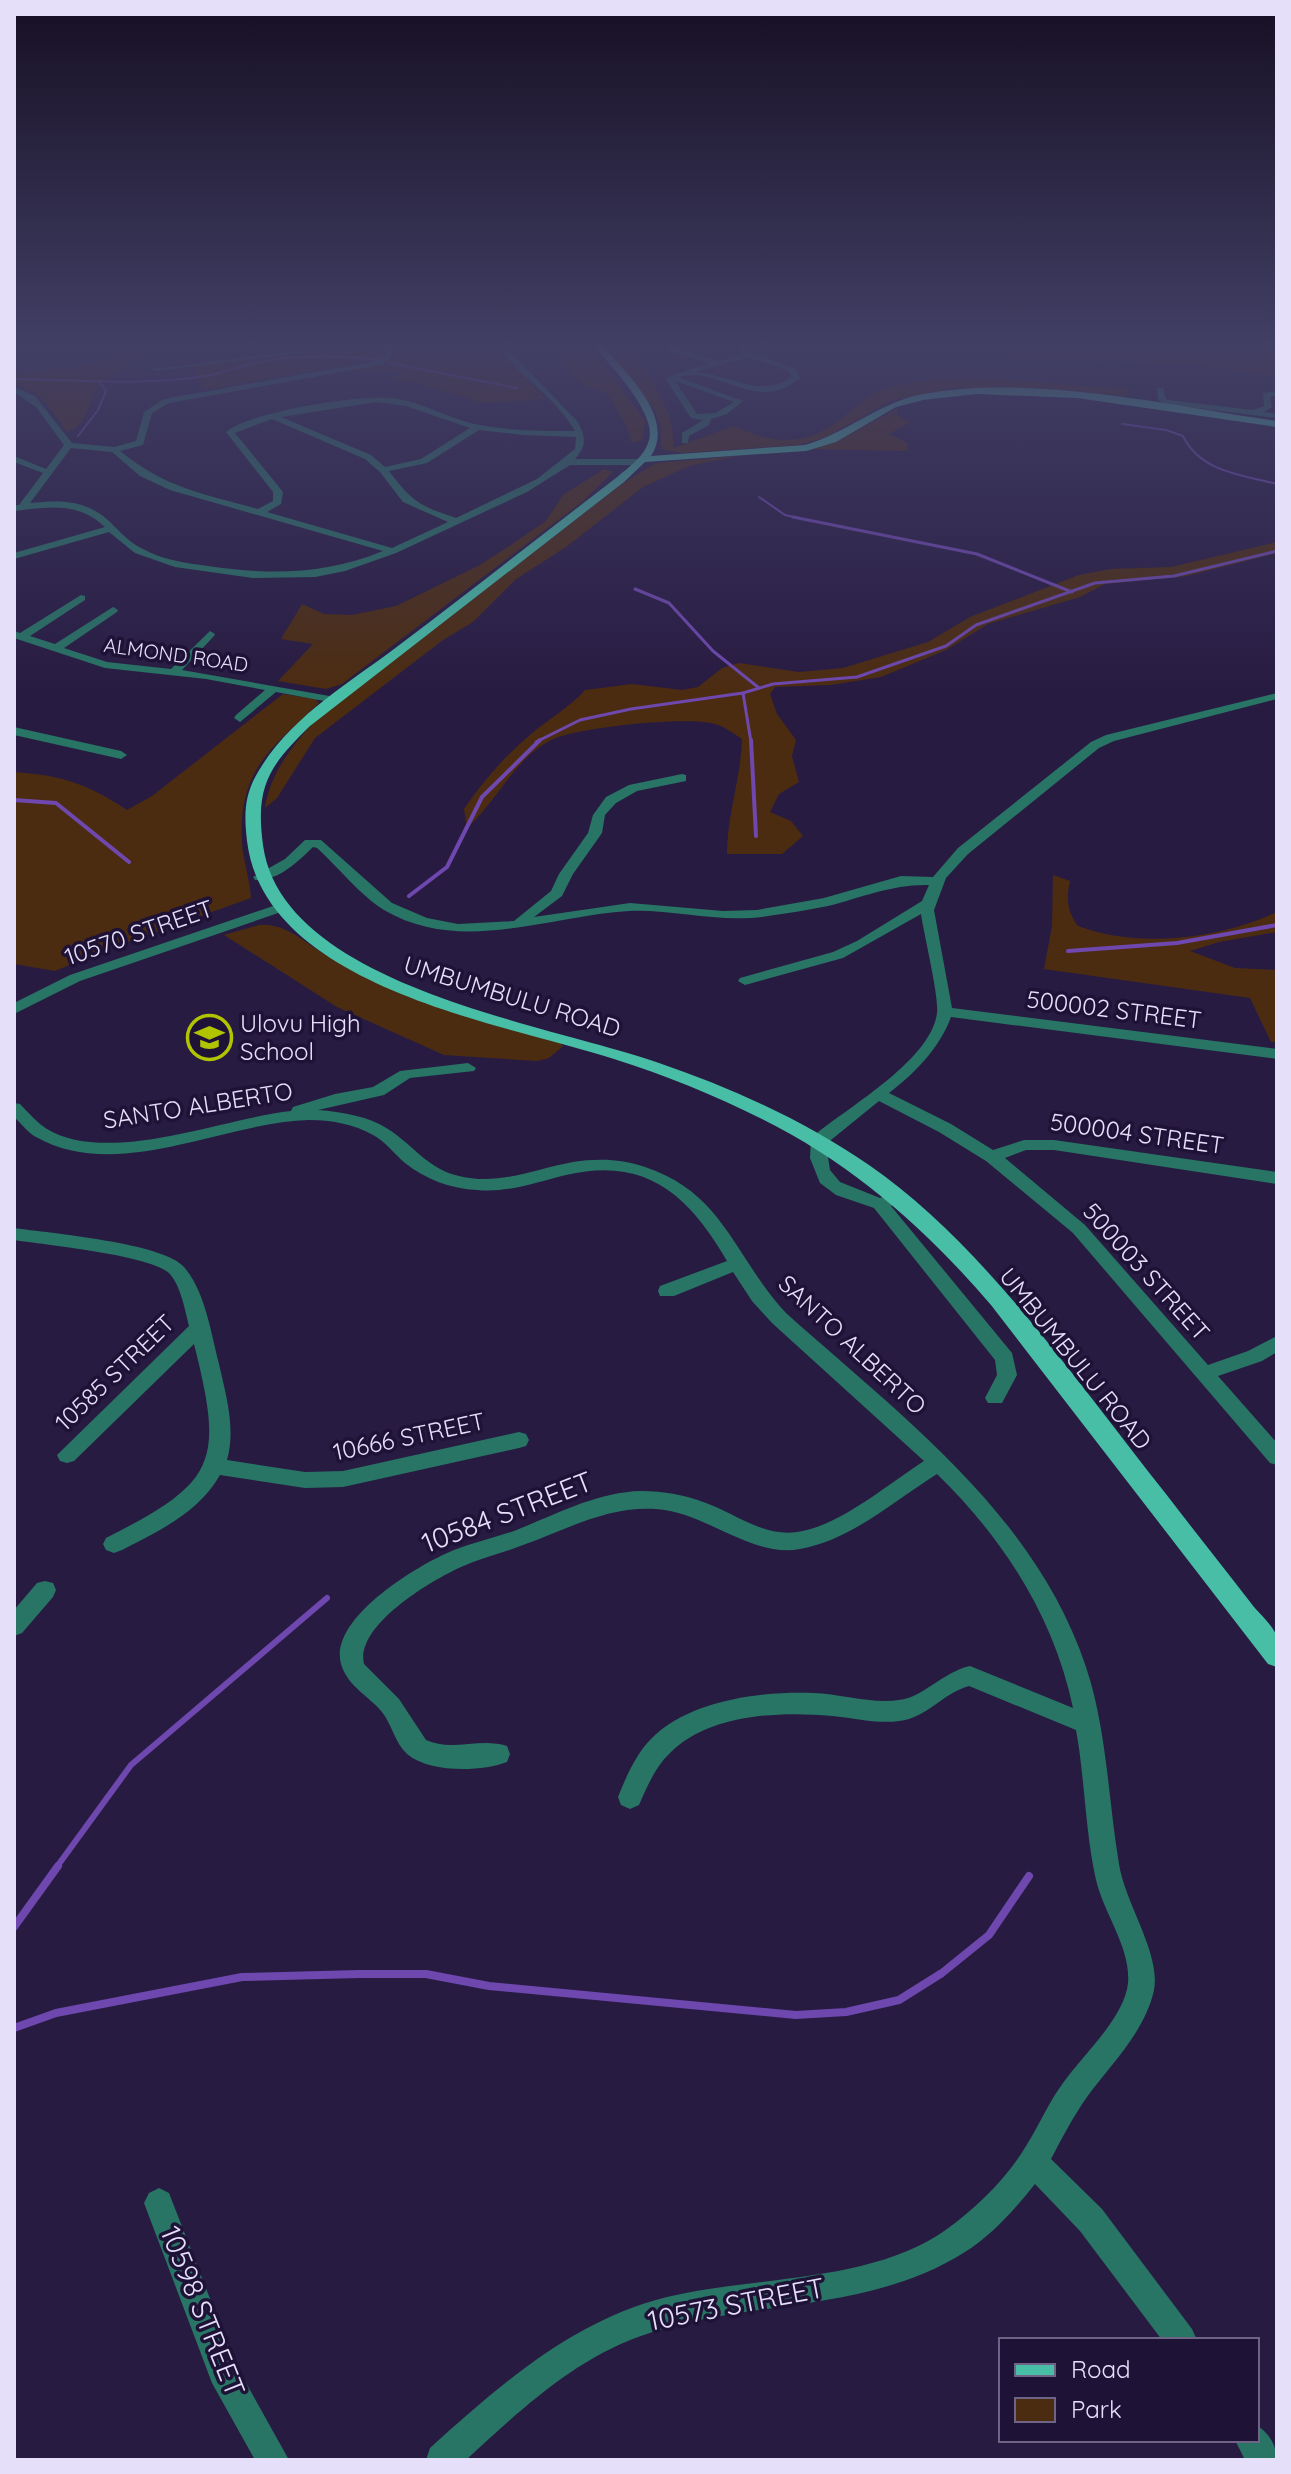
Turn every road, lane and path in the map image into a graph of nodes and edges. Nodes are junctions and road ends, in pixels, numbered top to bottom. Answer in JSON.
{"nodes":[{"id":1,"x":15,"y":459,"type":"edge"},
{"id":2,"x":57,"y":459,"type":"edge"},
{"id":3,"x":127,"y":459,"type":"edge"},
{"id":4,"x":252,"y":459,"type":"edge"},
{"id":5,"x":371,"y":459,"type":"edge"},
{"id":6,"x":426,"y":459,"type":"edge"},
{"id":7,"x":569,"y":459,"type":"edge"},
{"id":8,"x":661,"y":459,"type":"edge"},
{"id":9,"x":641,"y":461,"type":"junction"},
{"id":10,"x":566,"y":462,"type":"junction"},
{"id":11,"x":383,"y":470,"type":"junction"},
{"id":12,"x":47,"y":472,"type":"junction"},
{"id":13,"x":18,"y":508,"type":"edge"},
{"id":14,"x":257,"y":514,"type":"junction"},
{"id":15,"x":456,"y":521,"type":"junction"},
{"id":16,"x":109,"y":529,"type":"junction"},
{"id":17,"x":393,"y":551,"type":"junction"},
{"id":18,"x":14,"y":556,"type":"edge"},
{"id":19,"x":81,"y":598,"type":"dead end"},
{"id":20,"x":113,"y":610,"type":"dead end"},
{"id":21,"x":210,"y":634,"type":"dead end"},
{"id":22,"x":18,"y":635,"type":"edge"},
{"id":23,"x":55,"y":649,"type":"junction"},
{"id":24,"x":173,"y":673,"type":"junction"},
{"id":25,"x":273,"y":689,"type":"junction"},
{"id":26,"x":1277,"y":696,"type":"edge"},
{"id":27,"x":335,"y":700,"type":"junction"},
{"id":28,"x":240,"y":718,"type":"dead end"},
{"id":29,"x":14,"y":731,"type":"edge"},
{"id":30,"x":121,"y":755,"type":"dead end"},
{"id":31,"x":682,"y":778,"type":"dead end"},
{"id":32,"x":260,"y":877,"type":"junction"},
{"id":33,"x":937,"y":881,"type":"junction"},
{"id":34,"x":928,"y":904,"type":"junction"},
{"id":35,"x":282,"y":907,"type":"junction"},
{"id":36,"x":519,"y":924,"type":"junction"},
{"id":37,"x":745,"y":981,"type":"dead end"},
{"id":38,"x":14,"y":1009,"type":"edge"},
{"id":39,"x":945,"y":1012,"type":"junction"},
{"id":40,"x":1277,"y":1054,"type":"edge"},
{"id":41,"x":468,"y":1068,"type":"dead end"},
{"id":42,"x":877,"y":1094,"type":"junction"},
{"id":43,"x":14,"y":1108,"type":"edge"},
{"id":44,"x":285,"y":1116,"type":"junction"},
{"id":45,"x":817,"y":1142,"type":"junction"},
{"id":46,"x":992,"y":1157,"type":"junction"},
{"id":47,"x":1277,"y":1178,"type":"edge"},
{"id":48,"x":889,"y":1200,"type":"junction"},
{"id":49,"x":14,"y":1234,"type":"edge"},
{"id":50,"x":737,"y":1264,"type":"junction"},
{"id":51,"x":667,"y":1291,"type":"dead end"},
{"id":52,"x":198,"y":1329,"type":"junction"},
{"id":53,"x":1277,"y":1343,"type":"edge"},
{"id":54,"x":1203,"y":1374,"type":"junction"},
{"id":55,"x":995,"y":1398,"type":"dead end"},
{"id":56,"x":519,"y":1440,"type":"dead end"},
{"id":57,"x":67,"y":1455,"type":"dead end"},
{"id":58,"x":1277,"y":1457,"type":"edge"},
{"id":59,"x":939,"y":1462,"type":"junction"},
{"id":60,"x":214,"y":1466,"type":"junction"},
{"id":61,"x":114,"y":1544,"type":"dead end"},
{"id":62,"x":45,"y":1590,"type":"dead end"},
{"id":63,"x":14,"y":1626,"type":"edge"},
{"id":64,"x":1277,"y":1656,"type":"edge"},
{"id":65,"x":1086,"y":1721,"type":"junction"},
{"id":66,"x":498,"y":1754,"type":"dead end"},
{"id":67,"x":630,"y":1797,"type":"dead end"},
{"id":68,"x":1126,"y":1927,"type":"joint"},
{"id":69,"x":1033,"y":2162,"type":"junction"},
{"id":70,"x":159,"y":2203,"type":"dead end"},
{"id":71,"x":1180,"y":2338,"type":"edge"},
{"id":72,"x":1252,"y":2442,"type":"edge"},
{"id":73,"x":273,"y":2460,"type":"edge"},
{"id":74,"x":442,"y":2460,"type":"edge"},
{"id":75,"x":1265,"y":2460,"type":"edge"}],
"edges":[{"from":1,"to":12,"type":"street"},
{"from":2,"to":12,"type":"street"},
{"from":3,"to":14,"type":"street"},
{"from":4,"to":14,"type":"street"},
{"from":5,"to":11,"type":"street"},
{"from":6,"to":11,"type":"street"},
{"from":7,"to":10,"type":"street"},
{"from":8,"to":9,"type":"main road"},
{"from":9,"to":10,"type":"street"},
{"from":9,"to":27,"type":"main road","name":"UMBUMBULU ROAD"},
{"from":10,"to":15,"type":"street"},
{"from":11,"to":15,"type":"street"},
{"from":12,"to":13,"type":"street"},
{"from":13,"to":16,"type":"street"},
{"from":14,"to":17,"type":"street"},
{"from":15,"to":17,"type":"street"},
{"from":16,"to":17,"type":"street"},
{"from":16,"to":18,"type":"street"},
{"from":19,"to":22,"type":"street"},
{"from":20,"to":23,"type":"street"},
{"from":21,"to":24,"type":"street"},
{"from":22,"to":23,"type":"street","name":"ALMOND ROAD"},
{"from":23,"to":24,"type":"street","name":"ALMOND ROAD"},
{"from":24,"to":25,"type":"street","name":"ALMOND ROAD"},
{"from":25,"to":27,"type":"street","name":"ALMOND ROAD"},
{"from":25,"to":28,"type":"street"},
{"from":26,"to":33,"type":"street"},
{"from":27,"to":32,"type":"main road","name":"UMBUMBULU ROAD"},
{"from":29,"to":30,"type":"street"},
{"from":31,"to":36,"type":"street"},
{"from":32,"to":35,"type":"main road","name":"UMBUMBULU ROAD"},
{"from":32,"to":36,"type":"street"},
{"from":33,"to":34,"type":"street"},
{"from":33,"to":36,"type":"street"},
{"from":34,"to":37,"type":"street"},
{"from":34,"to":39,"type":"street"},
{"from":35,"to":38,"type":"street","name":"10570 STREET"},
{"from":35,"to":45,"type":"main road","name":"UMBUMBULU ROAD"},
{"from":39,"to":40,"type":"street","name":"500002 STREET"},
{"from":39,"to":42,"type":"street"},
{"from":41,"to":44,"type":"street"},
{"from":42,"to":45,"type":"street"},
{"from":42,"to":46,"type":"street","name":"500003 STREET"},
{"from":43,"to":44,"type":"street","name":"SANTO ALBERTO"},
{"from":44,"to":50,"type":"street","name":"SANTO ALBERTO"},
{"from":45,"to":48,"type":"main road","name":"UMBUMBULU ROAD"},
{"from":45,"to":48,"type":"street"},
{"from":46,"to":47,"type":"street","name":"500004 STREET"},
{"from":46,"to":54,"type":"street","name":"500003 STREET"},
{"from":48,"to":55,"type":"street"},
{"from":48,"to":64,"type":"main road","name":"UMBUMBULU ROAD"},
{"from":49,"to":52,"type":"street"},
{"from":50,"to":51,"type":"street"},
{"from":50,"to":59,"type":"street","name":"SANTO ALBERTO"},
{"from":52,"to":57,"type":"street","name":"10585 STREET"},
{"from":52,"to":60,"type":"street"},
{"from":53,"to":54,"type":"street"},
{"from":54,"to":58,"type":"street","name":"500003 STREET"},
{"from":56,"to":60,"type":"street","name":"10666 STREET"},
{"from":59,"to":65,"type":"street","name":"SANTO ALBERTO"},
{"from":59,"to":66,"type":"street","name":"10584 STREET"},
{"from":60,"to":61,"type":"street"},
{"from":62,"to":63,"type":"street"},
{"from":65,"to":67,"type":"street"},
{"from":65,"to":68,"type":"street","name":"SANTO ALBERTO"},
{"from":68,"to":69,"type":"street","name":"10573 STREET"},
{"from":69,"to":71,"type":"street"},
{"from":69,"to":74,"type":"street","name":"10573 STREET"},
{"from":70,"to":73,"type":"street","name":"10598 STREET"},
{"from":72,"to":75,"type":"street"}]}
